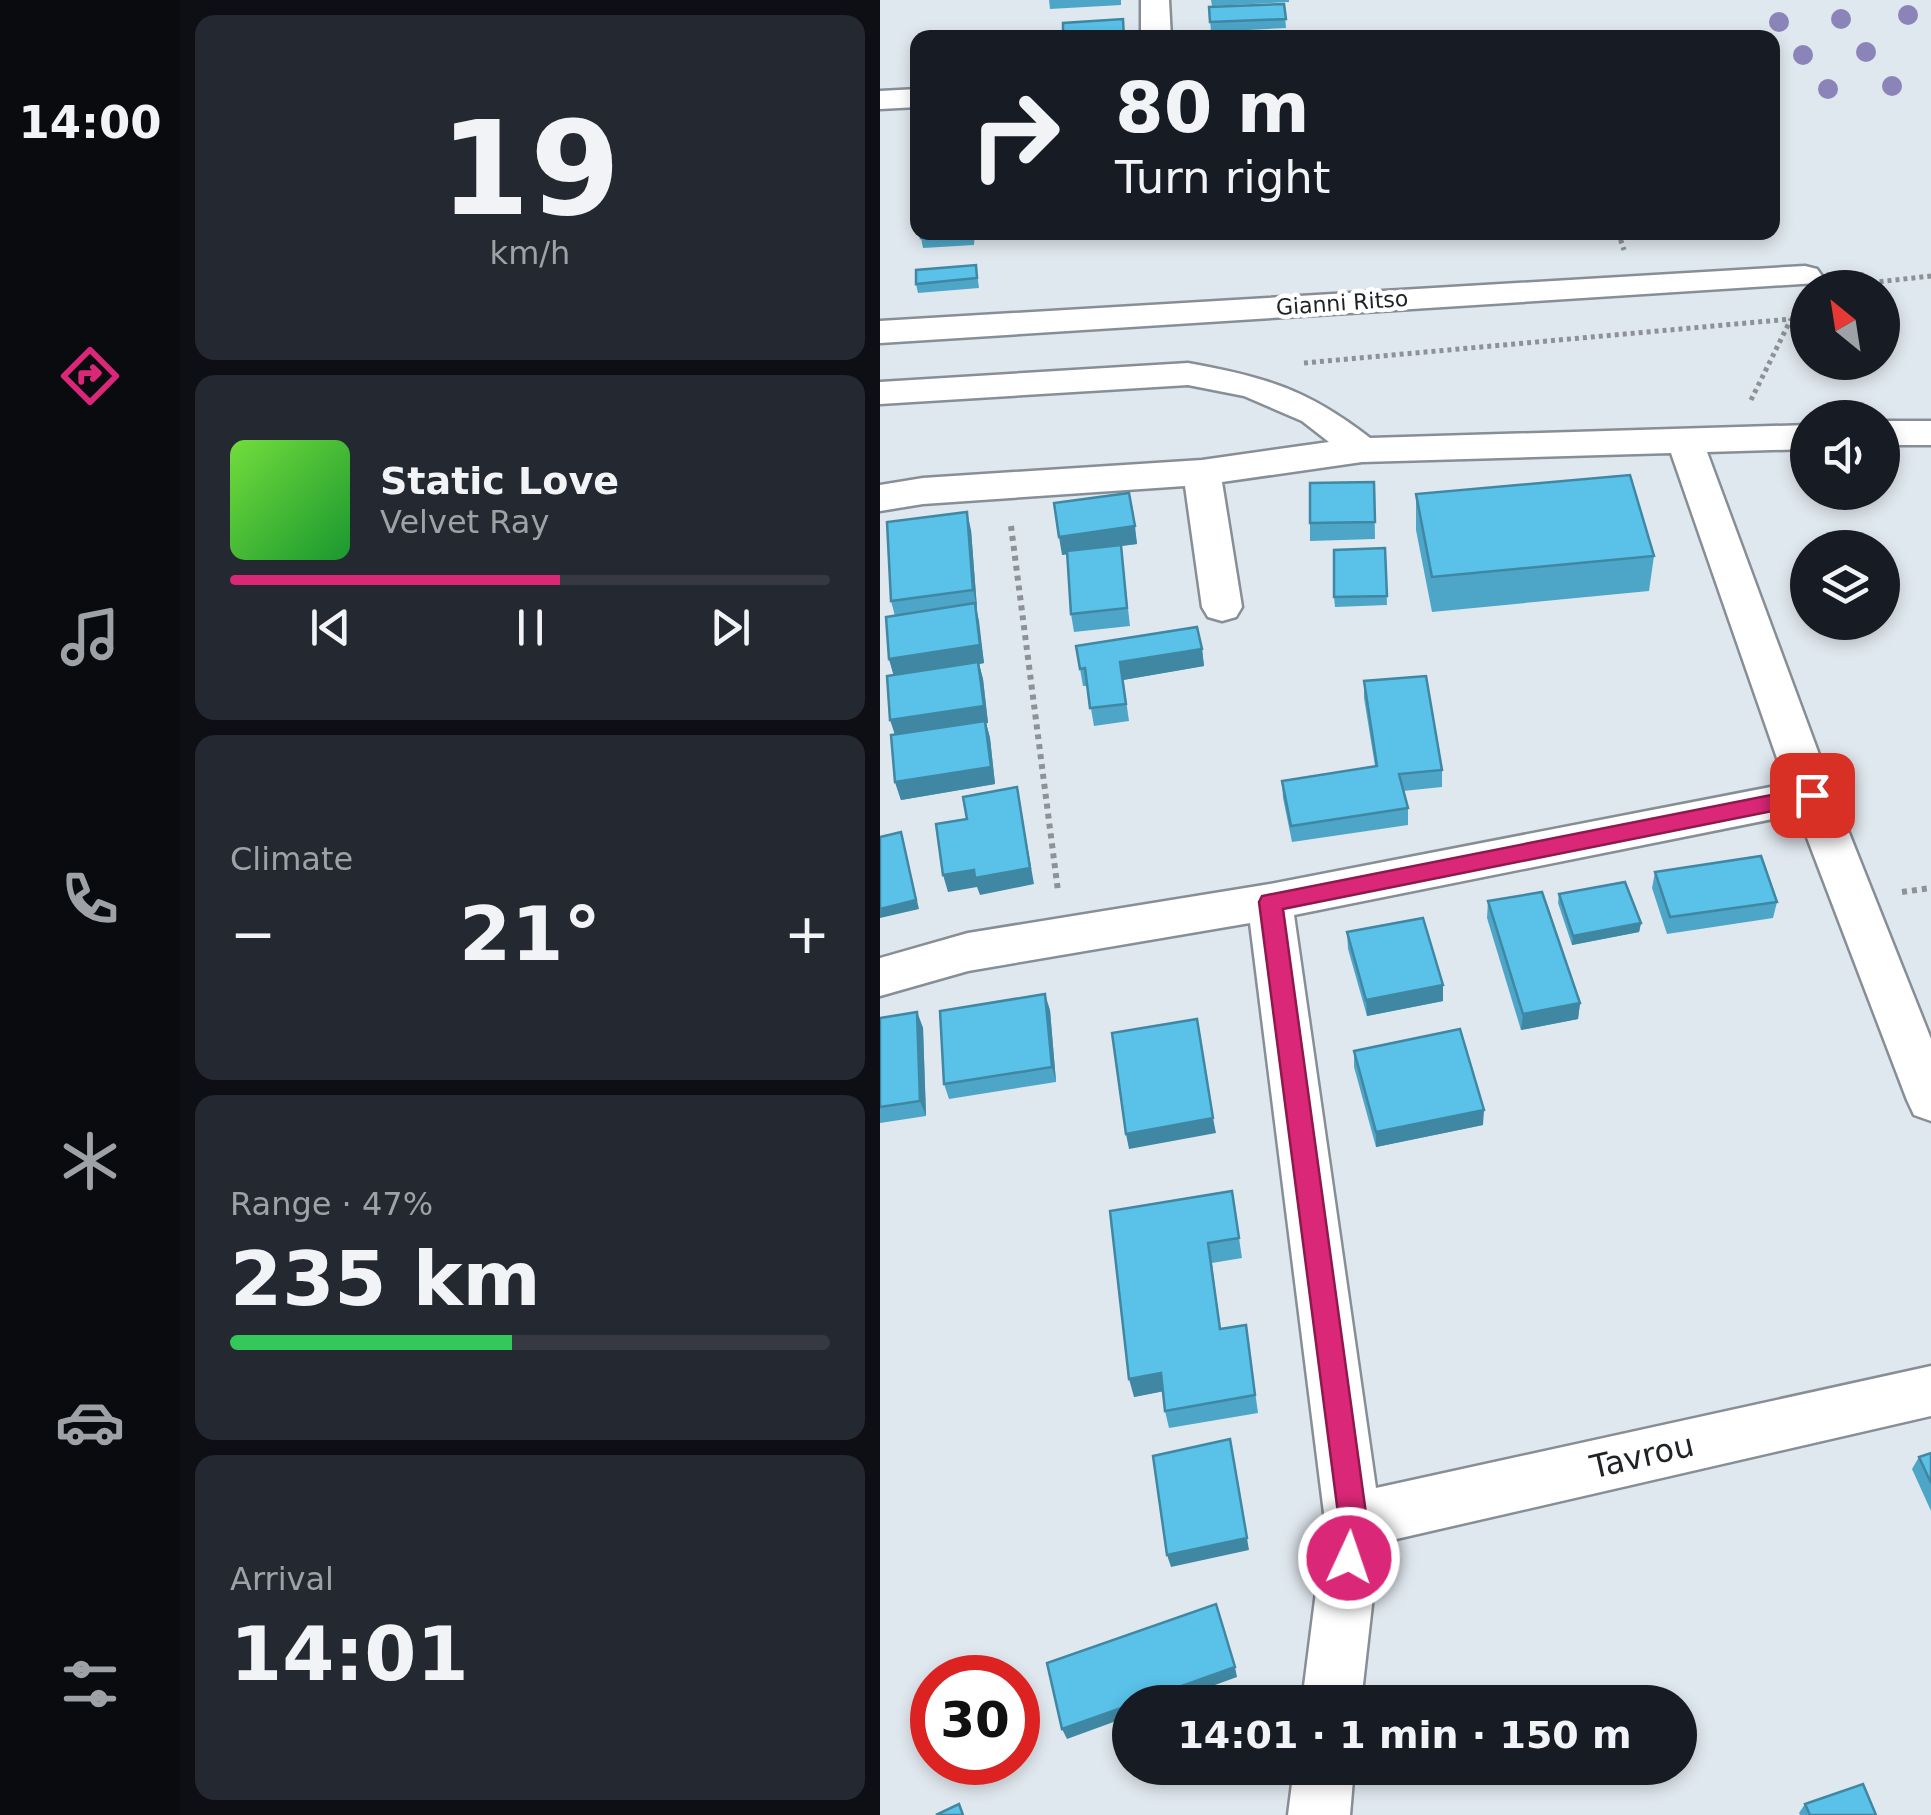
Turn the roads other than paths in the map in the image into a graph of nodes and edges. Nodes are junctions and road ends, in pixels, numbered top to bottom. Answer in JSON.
{"nodes":[{"id":1,"x":1155,"y":0,"type":"edge"},
{"id":2,"x":1156,"y":30,"type":"edge"},
{"id":3,"x":910,"y":98,"type":"edge"},
{"id":4,"x":880,"y":100,"type":"edge"},
{"id":5,"x":1790,"y":277,"type":"edge"},
{"id":6,"x":880,"y":332,"type":"edge"},
{"id":7,"x":880,"y":392,"type":"edge"},
{"id":8,"x":1900,"y":433,"type":"edge"},
{"id":9,"x":1931,"y":433,"type":"edge"},
{"id":10,"x":1790,"y":438,"type":"edge"},
{"id":11,"x":1684,"y":439,"type":"junction"},
{"id":12,"x":1362,"y":450,"type":"junction"},
{"id":13,"x":1202,"y":472,"type":"junction"},
{"id":14,"x":880,"y":498,"type":"edge"},
{"id":15,"x":1222,"y":607,"type":"dead end"},
{"id":16,"x":1812,"y":795,"type":"junction"},
{"id":17,"x":1270,"y":902,"type":"junction"},
{"id":18,"x":880,"y":978,"type":"edge"},
{"id":19,"x":1931,"y":1100,"type":"edge"},
{"id":20,"x":1931,"y":1390,"type":"edge"},
{"id":21,"x":1353,"y":1521,"type":"junction"},
{"id":22,"x":1334,"y":1685,"type":"edge"},
{"id":23,"x":1322,"y":1785,"type":"edge"},
{"id":24,"x":1319,"y":1815,"type":"edge"}],
"edges":[{"from":1,"to":2,"type":"street"},
{"from":3,"to":4,"type":"street"},
{"from":5,"to":6,"type":"street","name":"Gianni Ritso"},
{"from":7,"to":12,"type":"street"},
{"from":8,"to":9,"type":"street"},
{"from":10,"to":11,"type":"street"},
{"from":11,"to":12,"type":"street"},
{"from":11,"to":16,"type":"street"},
{"from":12,"to":13,"type":"street"},
{"from":13,"to":14,"type":"street"},
{"from":13,"to":15,"type":"street"},
{"from":16,"to":17,"type":"street"},
{"from":16,"to":19,"type":"street"},
{"from":17,"to":18,"type":"street"},
{"from":17,"to":21,"type":"street"},
{"from":20,"to":21,"type":"street","name":"Tavrou"},
{"from":21,"to":22,"type":"street"},
{"from":23,"to":24,"type":"street"}]}
